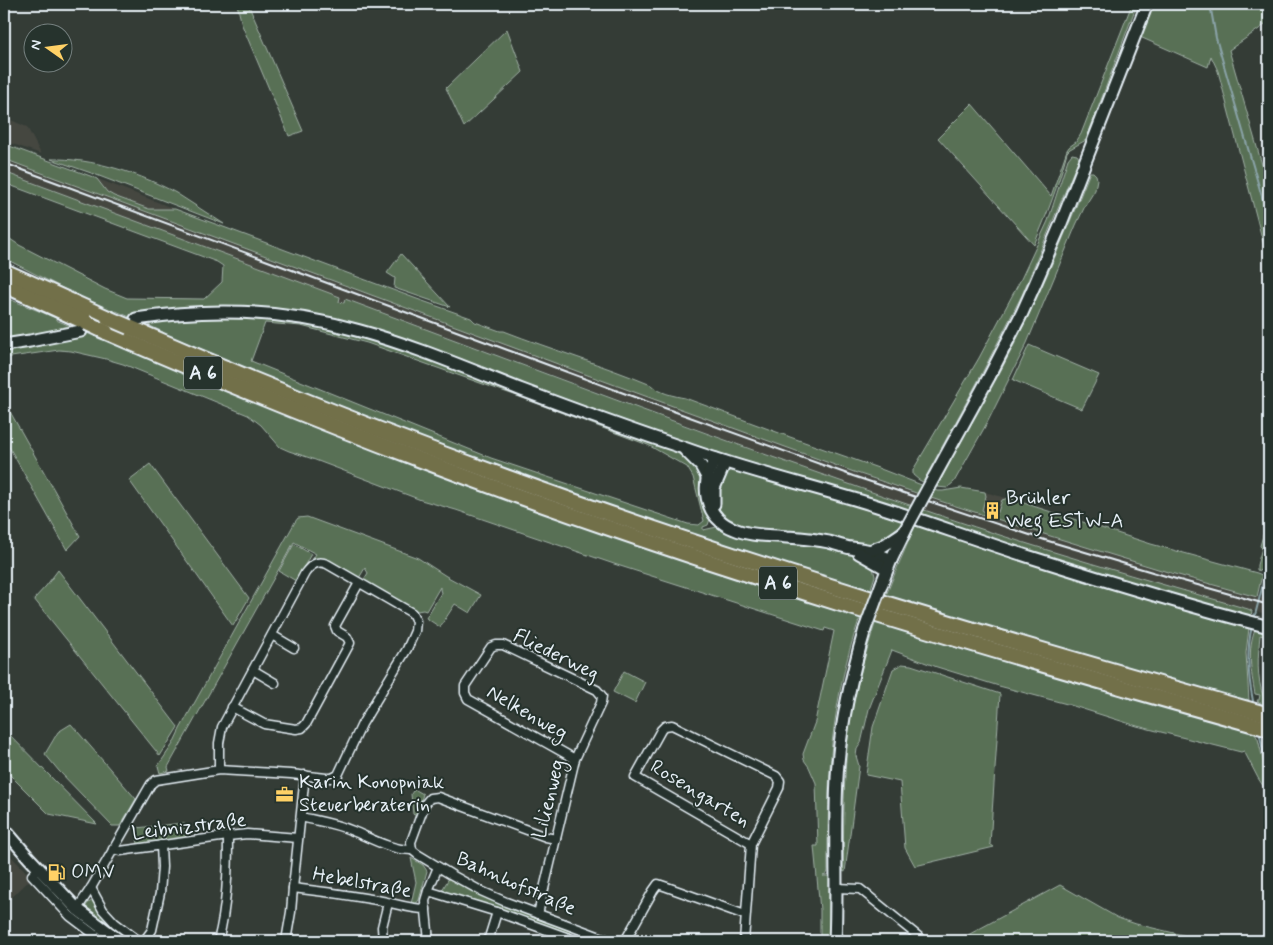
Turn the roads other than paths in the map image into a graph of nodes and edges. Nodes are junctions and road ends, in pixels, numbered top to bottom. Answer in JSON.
{"nodes":[{"id":1,"x":1147,"y":4,"type":"edge"},
{"id":2,"x":4,"y":266,"type":"edge"},
{"id":3,"x":4,"y":271,"type":"edge"},
{"id":4,"x":32,"y":284,"type":"junction"},
{"id":5,"x":4,"y":285,"type":"edge"},
{"id":6,"x":133,"y":323,"type":"junction"},
{"id":7,"x":107,"y":325,"type":"junction"},
{"id":8,"x":84,"y":327,"type":"junction"},
{"id":9,"x":4,"y":345,"type":"edge"},
{"id":10,"x":684,"y":449,"type":"junction"},
{"id":11,"x":720,"y":460,"type":"junction"},
{"id":12,"x":707,"y":477,"type":"junction"},
{"id":13,"x":715,"y":513,"type":"junction"},
{"id":14,"x":907,"y":528,"type":"junction"},
{"id":15,"x":851,"y":548,"type":"junction"},
{"id":16,"x":870,"y":551,"type":"junction"},
{"id":17,"x":889,"y":565,"type":"junction"},
{"id":18,"x":358,"y":583,"type":"junction"},
{"id":19,"x":1269,"y":627,"type":"edge"},
{"id":20,"x":272,"y":635,"type":"junction"},
{"id":21,"x":496,"y":645,"type":"joint"},
{"id":22,"x":294,"y":648,"type":"dead end"},
{"id":23,"x":253,"y":670,"type":"junction"},
{"id":24,"x":275,"y":682,"type":"dead end"},
{"id":25,"x":602,"y":696,"type":"joint"},
{"id":26,"x":232,"y":707,"type":"junction"},
{"id":27,"x":1269,"y":715,"type":"edge"},
{"id":28,"x":1269,"y":729,"type":"edge"},
{"id":29,"x":575,"y":759,"type":"junction"},
{"id":30,"x":219,"y":770,"type":"junction"},
{"id":31,"x":305,"y":775,"type":"junction"},
{"id":32,"x":301,"y":816,"type":"junction"},
{"id":33,"x":4,"y":830,"type":"edge"},
{"id":34,"x":228,"y":836,"type":"junction"},
{"id":35,"x":298,"y":838,"type":"junction"},
{"id":36,"x":556,"y":839,"type":"junction"},
{"id":37,"x":751,"y":844,"type":"junction"},
{"id":38,"x":162,"y":845,"type":"junction"},
{"id":39,"x":113,"y":849,"type":"junction"},
{"id":40,"x":412,"y":850,"type":"junction"},
{"id":41,"x":438,"y":867,"type":"junction"},
{"id":42,"x":39,"y":868,"type":"junction"},
{"id":43,"x":91,"y":888,"type":"junction"},
{"id":44,"x":293,"y":888,"type":"junction"},
{"id":45,"x":837,"y":888,"type":"junction"},
{"id":46,"x":428,"y":891,"type":"junction"},
{"id":47,"x":388,"y":903,"type":"junction"},
{"id":48,"x":77,"y":909,"type":"junction"},
{"id":49,"x":426,"y":909,"type":"junction"},
{"id":50,"x":496,"y":912,"type":"junction"},
{"id":51,"x":538,"y":914,"type":"junction"},
{"id":52,"x":745,"y":915,"type":"junction"},
{"id":53,"x":581,"y":931,"type":"junction"},
{"id":54,"x":103,"y":941,"type":"edge"},
{"id":55,"x":120,"y":941,"type":"edge"},
{"id":56,"x":139,"y":941,"type":"edge"},
{"id":57,"x":144,"y":941,"type":"edge"},
{"id":58,"x":218,"y":941,"type":"edge"},
{"id":59,"x":286,"y":941,"type":"edge"},
{"id":60,"x":383,"y":941,"type":"edge"},
{"id":61,"x":429,"y":941,"type":"edge"},
{"id":62,"x":488,"y":941,"type":"edge"},
{"id":63,"x":577,"y":941,"type":"edge"},
{"id":64,"x":611,"y":941,"type":"edge"},
{"id":65,"x":624,"y":941,"type":"edge"},
{"id":66,"x":744,"y":941,"type":"edge"},
{"id":67,"x":835,"y":941,"type":"edge"},
{"id":68,"x":924,"y":941,"type":"edge"}],
"edges":[{"from":1,"to":14,"type":"main road","bridge":true},
{"from":2,"to":4,"type":"highway"},
{"from":3,"to":4,"type":"highway","number":"A 6"},
{"from":4,"to":7,"type":"highway","number":"A 6"},
{"from":5,"to":8,"type":"highway","number":"A 6"},
{"from":6,"to":7,"type":"highway","number":"A 6","bridge":true},
{"from":6,"to":10,"type":"main road"},
{"from":6,"to":27,"type":"highway","number":"A 6"},
{"from":7,"to":8,"type":"highway","number":"A 6","bridge":true},
{"from":7,"to":28,"type":"highway","number":"A 6"},
{"from":8,"to":9,"type":"main road"},
{"from":10,"to":11,"type":"main road"},
{"from":10,"to":12,"type":"main road"},
{"from":11,"to":12,"type":"main road"},
{"from":11,"to":13,"type":"main road"},
{"from":11,"to":19,"type":"main road"},
{"from":12,"to":13,"type":"main road"},
{"from":13,"to":15,"type":"main road"},
{"from":14,"to":16,"type":"main road"},
{"from":14,"to":17,"type":"main road"},
{"from":15,"to":16,"type":"main road"},
{"from":15,"to":17,"type":"main road"},
{"from":16,"to":17,"type":"main road"},
{"from":17,"to":45,"type":"main road","bridge":true},
{"from":18,"to":20,"type":"street"},
{"from":18,"to":26,"type":"street"},
{"from":18,"to":31,"type":"street"},
{"from":20,"to":22,"type":"street"},
{"from":20,"to":23,"type":"street"},
{"from":21,"to":25,"type":"street","name":"Fliederweg"},
{"from":21,"to":29,"type":"street","name":"Nelkenweg"},
{"from":23,"to":24,"type":"street"},
{"from":23,"to":26,"type":"street"},
{"from":25,"to":29,"type":"street","name":"Lilienweg"},
{"from":26,"to":30,"type":"street"},
{"from":29,"to":36,"type":"street","name":"Lilienweg"},
{"from":30,"to":31,"type":"street"},
{"from":30,"to":39,"type":"street"},
{"from":31,"to":32,"type":"street"},
{"from":32,"to":35,"type":"street"},
{"from":32,"to":40,"type":"street"},
{"from":33,"to":42,"type":"main road"},
{"from":34,"to":35,"type":"street","name":"Leibnizstraße"},
{"from":34,"to":38,"type":"street","name":"Leibnizstraße"},
{"from":34,"to":58,"type":"street"},
{"from":35,"to":44,"type":"street"},
{"from":36,"to":40,"type":"street"},
{"from":36,"to":51,"type":"street","name":"Lilienweg"},
{"from":37,"to":37,"type":"street","name":"Rosengarten"},
{"from":37,"to":52,"type":"street"},
{"from":38,"to":39,"type":"street","name":"Leibnizstraße"},
{"from":38,"to":57,"type":"street"},
{"from":39,"to":43,"type":"street"},
{"from":40,"to":41,"type":"street","name":"Bahnhofstraße"},
{"from":41,"to":46,"type":"street"},
{"from":41,"to":51,"type":"street","name":"Bahnhofstraße"},
{"from":42,"to":48,"type":"main road"},
{"from":42,"to":54,"type":"street"},
{"from":43,"to":48,"type":"street"},
{"from":43,"to":56,"type":"street"},
{"from":44,"to":47,"type":"street","name":"Hebelstraße"},
{"from":44,"to":59,"type":"street"},
{"from":45,"to":67,"type":"main road"},
{"from":45,"to":68,"type":"street"},
{"from":46,"to":49,"type":"street"},
{"from":46,"to":50,"type":"street","name":"Bahnhofstraße"},
{"from":47,"to":49,"type":"street","name":"Hebelstraße"},
{"from":47,"to":60,"type":"street"},
{"from":48,"to":55,"type":"main road"},
{"from":49,"to":61,"type":"street"},
{"from":50,"to":62,"type":"street"},
{"from":50,"to":63,"type":"street","name":"Bahnhofstraße"},
{"from":51,"to":53,"type":"street","name":"Bahnhofstraße"},
{"from":52,"to":65,"type":"street"},
{"from":52,"to":66,"type":"street"},
{"from":53,"to":63,"type":"street"},
{"from":53,"to":64,"type":"street","name":"Bahnhofstraße"}]}
